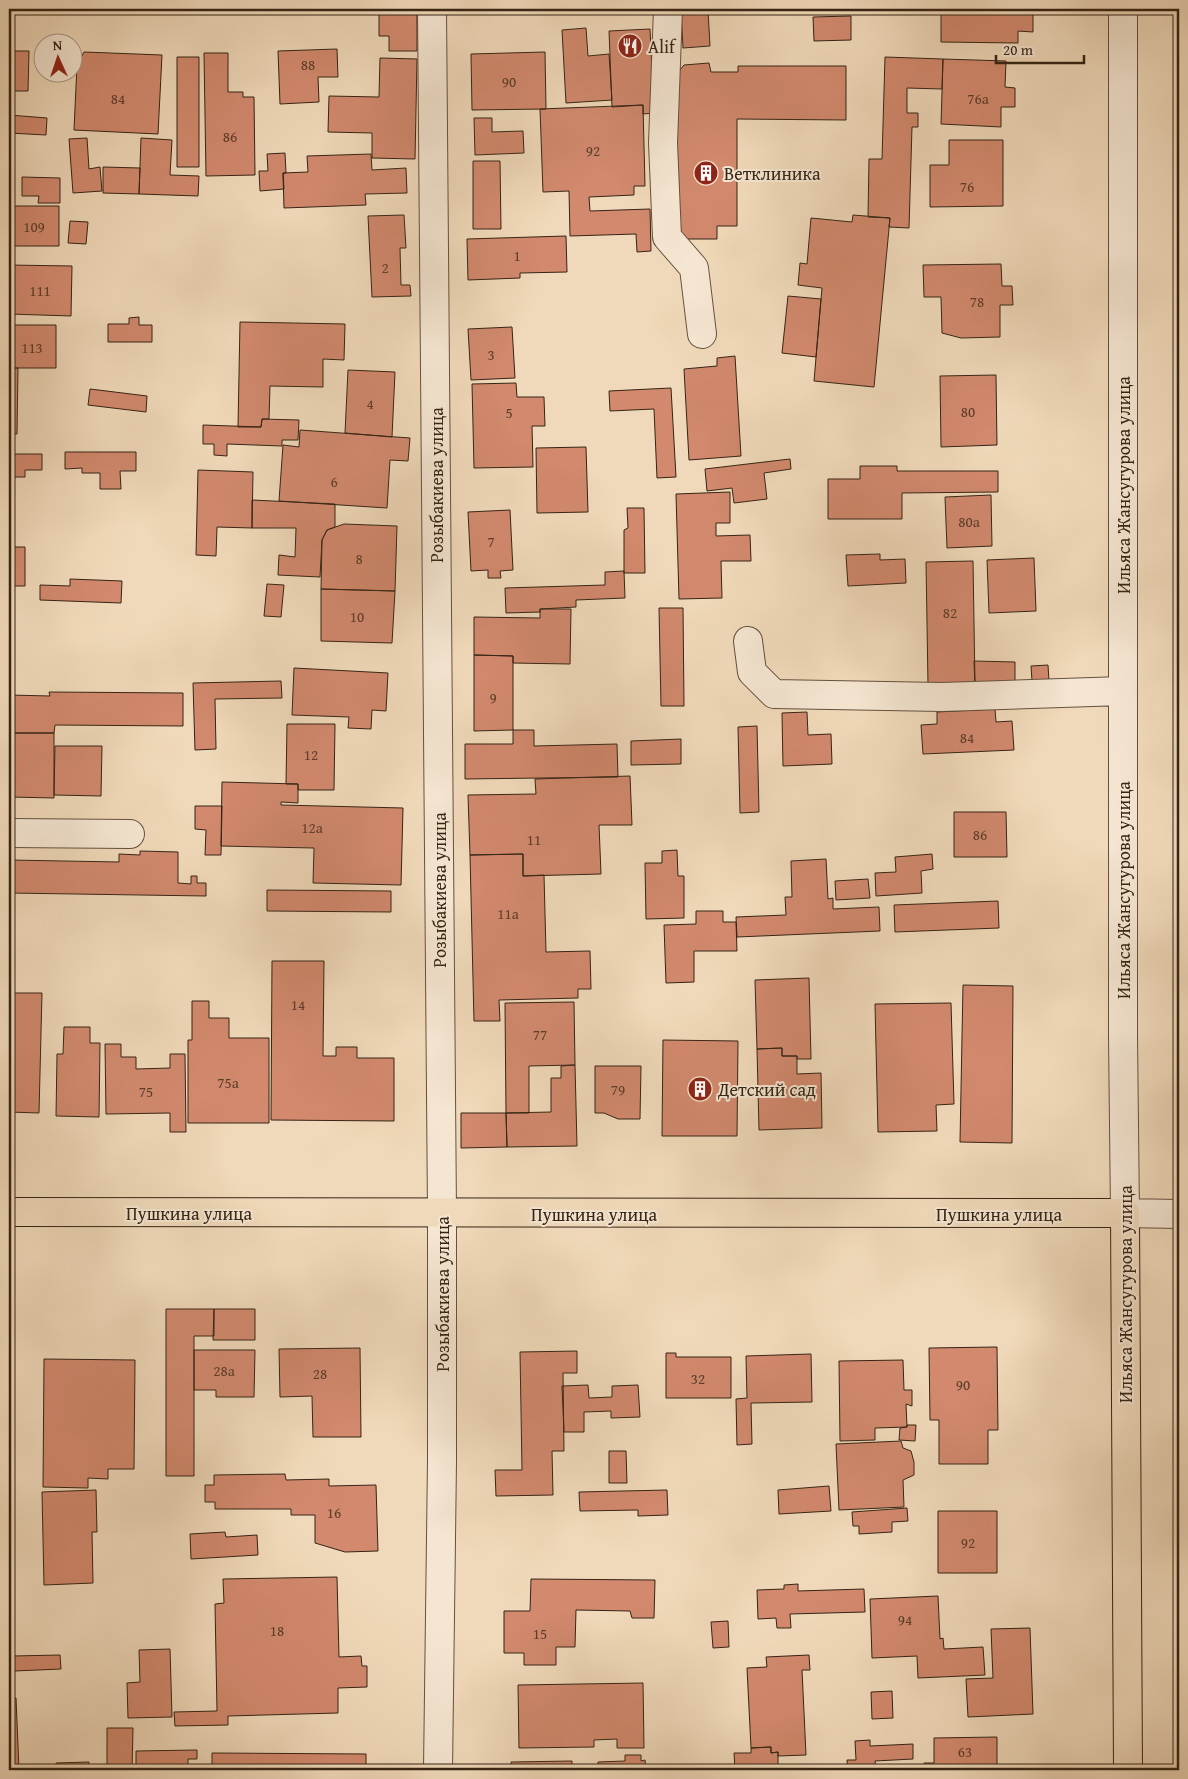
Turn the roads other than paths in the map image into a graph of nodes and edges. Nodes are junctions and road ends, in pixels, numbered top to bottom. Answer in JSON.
{"nodes":[{"id":1,"x":432,"y":9,"type":"edge"},
{"id":2,"x":668,"y":9,"type":"edge"},
{"id":3,"x":1123,"y":9,"type":"edge"},
{"id":4,"x":702,"y":334,"type":"dead end"},
{"id":5,"x":748,"y":641,"type":"dead end"},
{"id":6,"x":1123,"y":691,"type":"junction"},
{"id":7,"x":9,"y":833,"type":"edge"},
{"id":8,"x":130,"y":834,"type":"dead end"},
{"id":9,"x":9,"y":1212,"type":"edge"},
{"id":10,"x":442,"y":1214,"type":"junction"},
{"id":11,"x":1125,"y":1214,"type":"junction"},
{"id":12,"x":1179,"y":1214,"type":"edge"},
{"id":13,"x":438,"y":1770,"type":"edge"},
{"id":14,"x":1128,"y":1770,"type":"edge"}],
"edges":[{"from":1,"to":10,"type":"street","name":"Розыбакиева улица"},
{"from":2,"to":4,"type":"street"},
{"from":3,"to":6,"type":"street","name":"Ильяса Жансугурова улица"},
{"from":5,"to":6,"type":"street"},
{"from":6,"to":11,"type":"street","name":"Ильяса Жансугурова улица"},
{"from":7,"to":8,"type":"street"},
{"from":9,"to":10,"type":"main road","name":"Пушкина улица"},
{"from":10,"to":11,"type":"main road","name":"Пушкина улица"},
{"from":10,"to":13,"type":"street","name":"Розыбакиева улица"},
{"from":11,"to":12,"type":"street","name":"Пушкина улица"},
{"from":11,"to":14,"type":"main road","name":"Ильяса Жансугурова улица"}]}
